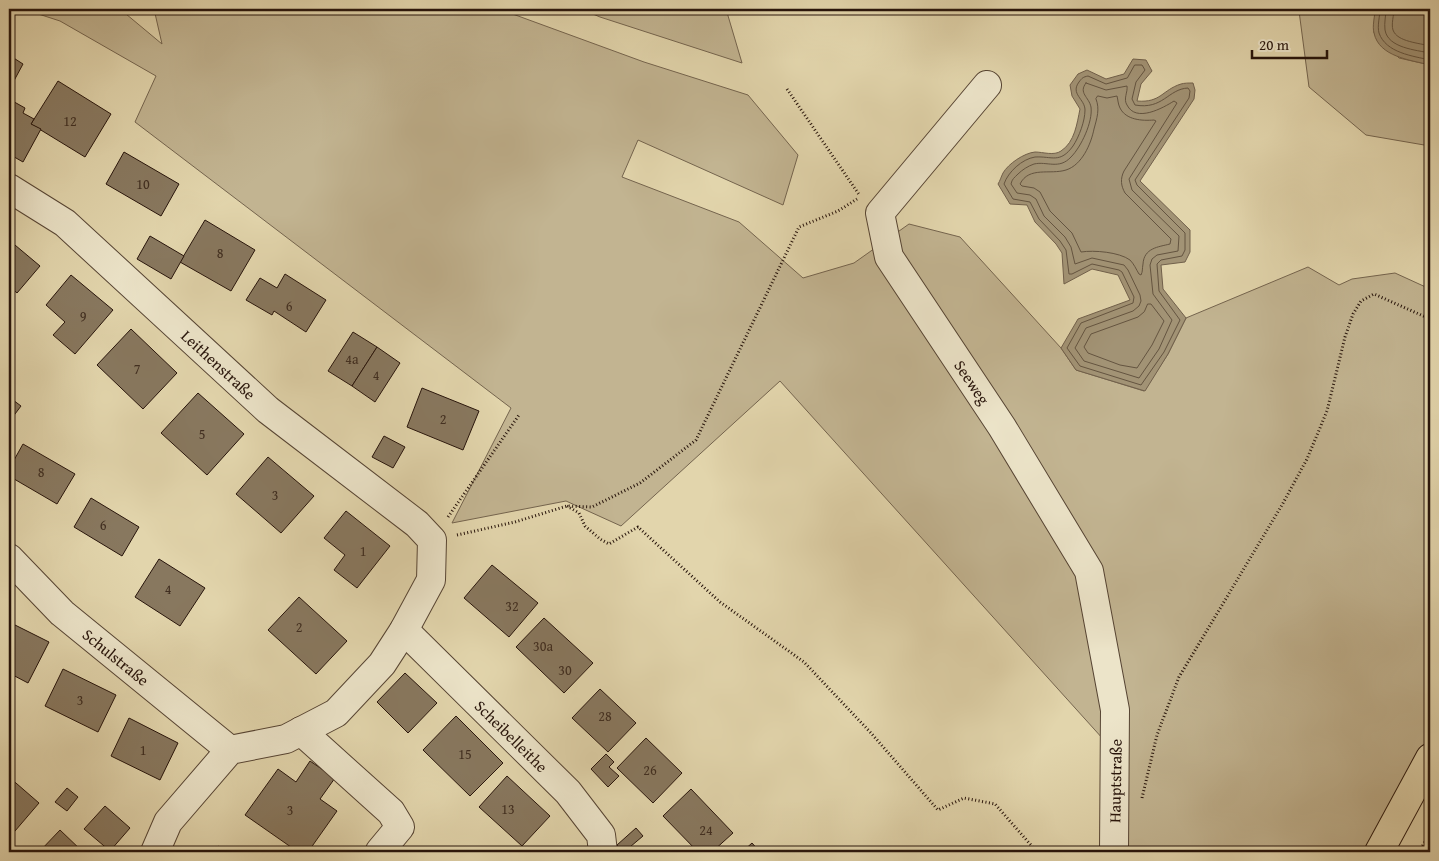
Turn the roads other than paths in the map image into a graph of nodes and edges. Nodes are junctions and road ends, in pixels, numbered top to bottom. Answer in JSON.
{"nodes":[{"id":1,"x":987,"y":85,"type":"dead end"},
{"id":2,"x":9,"y":188,"type":"edge"},
{"id":3,"x":9,"y":558,"type":"edge"},
{"id":4,"x":404,"y":630,"type":"junction"},
{"id":5,"x":1115,"y":710,"type":"joint"},
{"id":6,"x":300,"y":731,"type":"junction"},
{"id":7,"x":230,"y":750,"type":"junction"},
{"id":8,"x":1430,"y":758,"type":"edge"},
{"id":9,"x":380,"y":851,"type":"dead end"},
{"id":10,"x":155,"y":852,"type":"edge"},
{"id":11,"x":603,"y":852,"type":"edge"},
{"id":12,"x":1114,"y":852,"type":"edge"},
{"id":13,"x":1379,"y":852,"type":"edge"}],
"edges":[{"from":1,"to":5,"type":"street","name":"Seeweg"},
{"from":2,"to":4,"type":"street","name":"Leithenstraße"},
{"from":3,"to":7,"type":"street","name":"Schulstraße"},
{"from":4,"to":6,"type":"street"},
{"from":4,"to":11,"type":"street","name":"Scheibelleithe"},
{"from":5,"to":12,"type":"street","name":"Hauptstraße"},
{"from":6,"to":7,"type":"street"},
{"from":6,"to":9,"type":"street"},
{"from":7,"to":10,"type":"street"},
{"from":8,"to":13,"type":"main road"}]}
